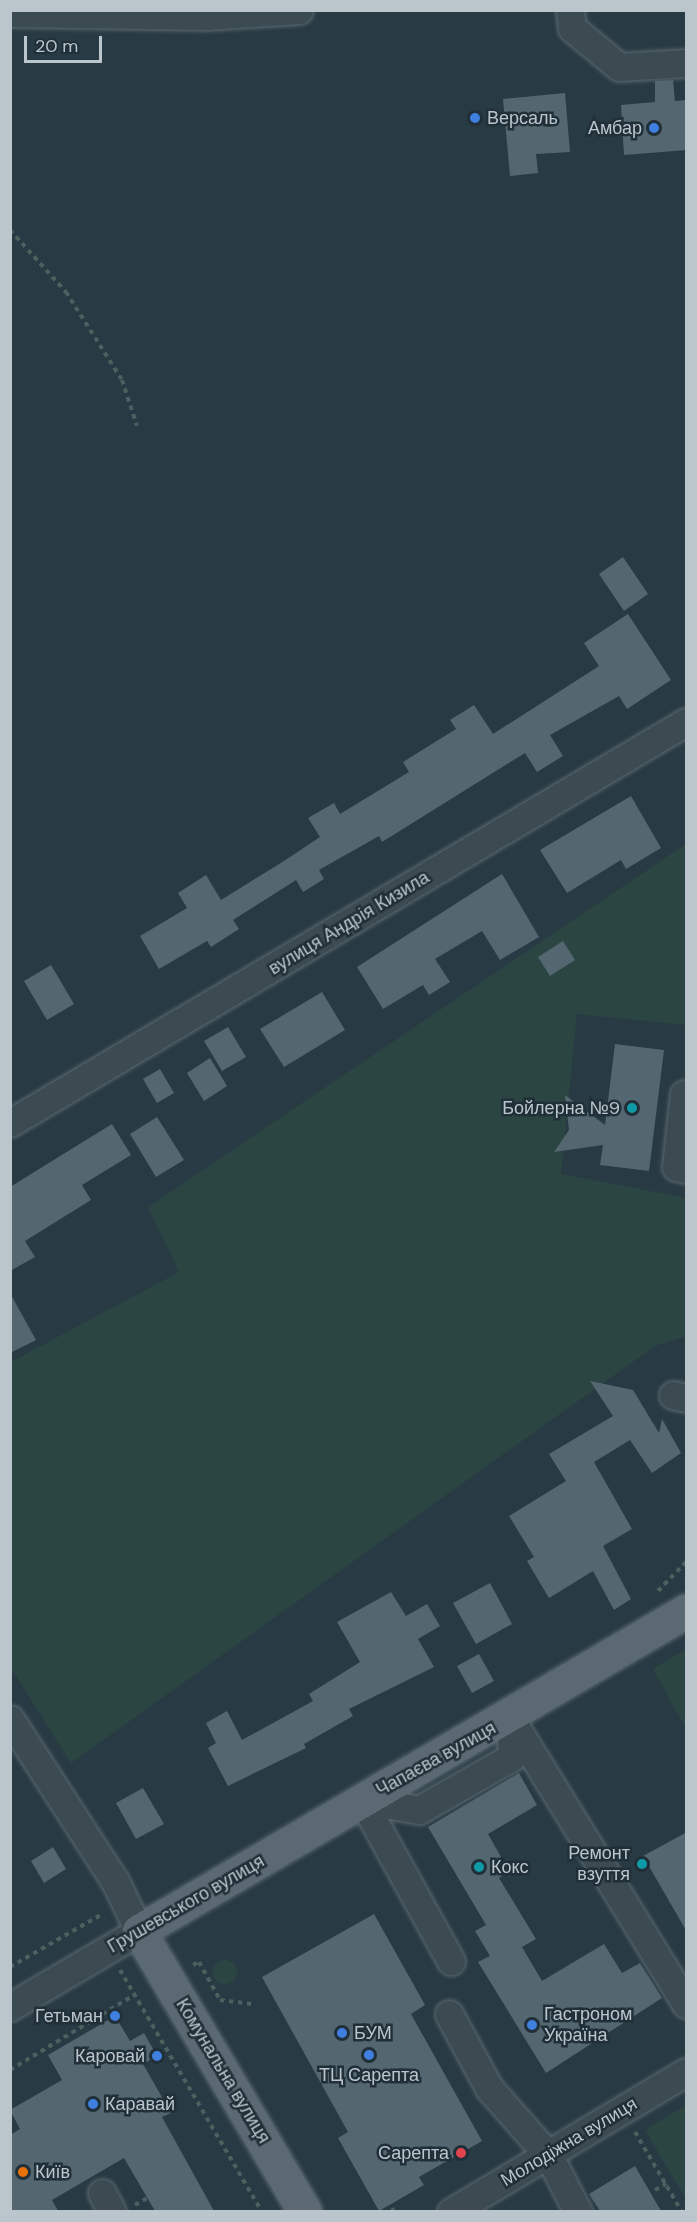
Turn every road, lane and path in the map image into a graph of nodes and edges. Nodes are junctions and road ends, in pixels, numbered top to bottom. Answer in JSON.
{"nodes":[{"id":1,"x":299,"y":10,"type":"edge"},
{"id":2,"x":570,"y":10,"type":"edge"},
{"id":3,"x":10,"y":13,"type":"edge"},
{"id":4,"x":687,"y":63,"type":"edge"},
{"id":5,"x":10,"y":230,"type":"edge"},
{"id":6,"x":137,"y":426,"type":"dead end"},
{"id":7,"x":687,"y":722,"type":"edge"},
{"id":8,"x":684,"y":1094,"type":"dead end"},
{"id":9,"x":10,"y":1123,"type":"edge"},
{"id":10,"x":687,"y":1169,"type":"edge"},
{"id":11,"x":687,"y":1611,"type":"edge"},
{"id":12,"x":510,"y":1718,"type":"junction"},
{"id":13,"x":10,"y":1719,"type":"edge"},
{"id":14,"x":362,"y":1800,"type":"junction"},
{"id":15,"x":91,"y":1921,"type":"dead end"},
{"id":16,"x":139,"y":1931,"type":"junction"},
{"id":17,"x":108,"y":1950,"type":"junction"},
{"id":18,"x":451,"y":1961,"type":"dead end"},
{"id":19,"x":168,"y":1978,"type":"junction"},
{"id":20,"x":134,"y":1995,"type":"junction"},
{"id":21,"x":252,"y":2004,"type":"dead end"},
{"id":22,"x":687,"y":2004,"type":"edge"},
{"id":23,"x":10,"y":2007,"type":"edge"},
{"id":24,"x":449,"y":2014,"type":"dead end"},
{"id":25,"x":10,"y":2070,"type":"edge"},
{"id":26,"x":687,"y":2072,"type":"edge"},
{"id":27,"x":634,"y":2132,"type":"dead end"},
{"id":28,"x":549,"y":2156,"type":"junction"},
{"id":29,"x":666,"y":2184,"type":"junction"},
{"id":30,"x":656,"y":2190,"type":"dead end"},
{"id":31,"x":262,"y":2211,"type":"edge"},
{"id":32,"x":305,"y":2211,"type":"edge"},
{"id":33,"x":451,"y":2211,"type":"edge"},
{"id":34,"x":578,"y":2211,"type":"edge"},
{"id":35,"x":682,"y":2211,"type":"edge"}],
"edges":[{"from":1,"to":3,"type":"street"},
{"from":2,"to":4,"type":"street"},
{"from":5,"to":6,"type":"path"},
{"from":7,"to":9,"type":"street","name":"вулиця Андрія Кизила"},
{"from":8,"to":10,"type":"street"},
{"from":11,"to":12,"type":"main road","name":"Чапаєва вулиця"},
{"from":12,"to":14,"type":"main road","name":"Чапаєва вулиця"},
{"from":12,"to":22,"type":"street"},
{"from":13,"to":16,"type":"street"},
{"from":14,"to":16,"type":"main road","name":"Грушевського вулиця"},
{"from":14,"to":18,"type":"street"},
{"from":15,"to":17,"type":"path"},
{"from":16,"to":17,"type":"street","name":"Грушевського вулиця"},
{"from":16,"to":19,"type":"main road","name":"Комунальна вулиця"},
{"from":17,"to":20,"type":"path"},
{"from":17,"to":23,"type":"street","name":"Грушевського вулиця"},
{"from":19,"to":20,"type":"path"},
{"from":19,"to":21,"type":"path"},
{"from":19,"to":32,"type":"main road","name":"Комунальна вулиця"},
{"from":20,"to":25,"type":"path"},
{"from":20,"to":31,"type":"path"},
{"from":24,"to":28,"type":"street"},
{"from":26,"to":28,"type":"street","name":"Молодіжна вулиця"},
{"from":27,"to":29,"type":"path"},
{"from":28,"to":33,"type":"street","name":"Молодіжна вулиця"},
{"from":28,"to":34,"type":"street"},
{"from":29,"to":30,"type":"path"},
{"from":29,"to":35,"type":"path"}]}
